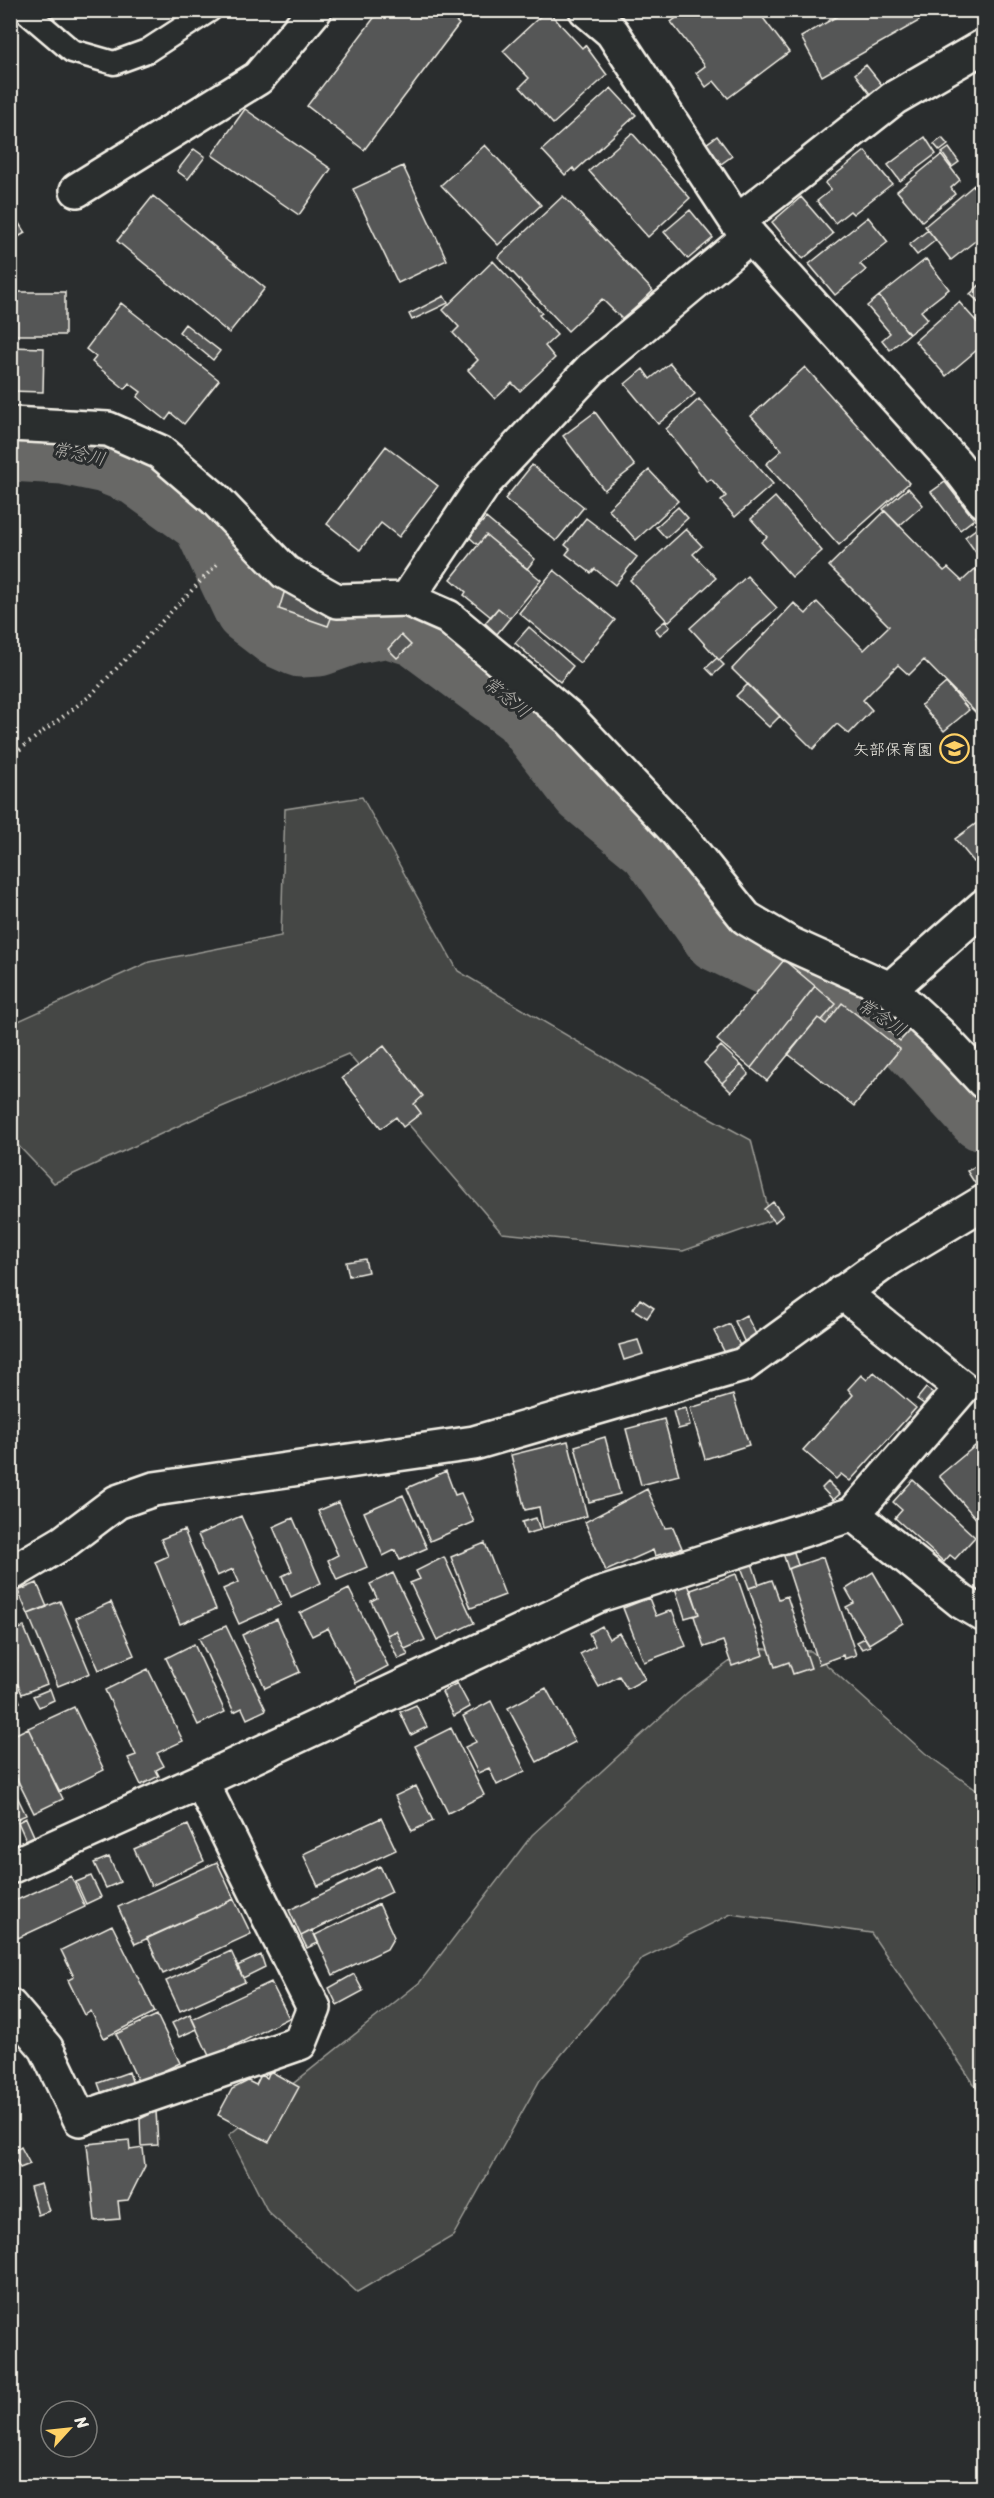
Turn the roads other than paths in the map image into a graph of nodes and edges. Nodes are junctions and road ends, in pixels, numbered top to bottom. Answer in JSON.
{"nodes":[{"id":1,"x":24,"y":10,"type":"edge"},
{"id":2,"x":210,"y":10,"type":"edge"},
{"id":3,"x":315,"y":10,"type":"edge"},
{"id":4,"x":586,"y":10,"type":"edge"},
{"id":5,"x":984,"y":46,"type":"edge"},
{"id":6,"x":77,"y":190,"type":"dead end"},
{"id":7,"x":743,"y":229,"type":"junction"},
{"id":8,"x":10,"y":424,"type":"edge"},
{"id":9,"x":984,"y":501,"type":"edge"},
{"id":10,"x":407,"y":599,"type":"junction"},
{"id":11,"x":984,"y":906,"type":"edge"},
{"id":12,"x":890,"y":989,"type":"junction"},
{"id":13,"x":984,"y":1082,"type":"edge"},
{"id":14,"x":984,"y":1202,"type":"edge"},
{"id":15,"x":842,"y":1293,"type":"junction"},
{"id":16,"x":853,"y":1514,"type":"junction"},
{"id":17,"x":10,"y":1574,"type":"edge"},
{"id":18,"x":984,"y":1615,"type":"edge"},
{"id":19,"x":201,"y":1781,"type":"junction"},
{"id":20,"x":10,"y":1867,"type":"edge"},
{"id":21,"x":10,"y":2006,"type":"edge"}],
"edges":[{"from":1,"to":2,"type":"lane"},
{"from":3,"to":6,"type":"street"},
{"from":4,"to":7,"type":"street"},
{"from":5,"to":7,"type":"street"},
{"from":7,"to":9,"type":"street"},
{"from":7,"to":10,"type":"street"},
{"from":8,"to":10,"type":"street"},
{"from":10,"to":12,"type":"street"},
{"from":11,"to":12,"type":"street"},
{"from":12,"to":13,"type":"street"},
{"from":14,"to":15,"type":"street"},
{"from":15,"to":16,"type":"street"},
{"from":15,"to":17,"type":"street"},
{"from":16,"to":18,"type":"street"},
{"from":16,"to":19,"type":"street"},
{"from":19,"to":20,"type":"street"},
{"from":19,"to":21,"type":"street"}]}
